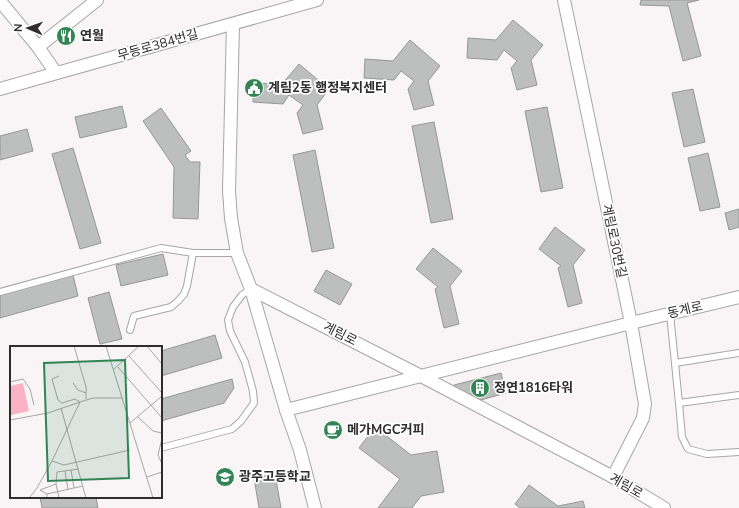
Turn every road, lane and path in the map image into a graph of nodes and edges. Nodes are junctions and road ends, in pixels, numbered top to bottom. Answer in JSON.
{"nodes":[{"id":1,"x":97,"y":0,"type":"edge"},
{"id":2,"x":317,"y":0,"type":"edge"},
{"id":3,"x":564,"y":0,"type":"edge"},
{"id":4,"x":0,"y":1,"type":"edge"},
{"id":5,"x":233,"y":24,"type":"junction"},
{"id":6,"x":38,"y":47,"type":"junction"},
{"id":7,"x":56,"y":74,"type":"junction"},
{"id":8,"x":0,"y":89,"type":"edge"},
{"id":9,"x":193,"y":253,"type":"junction"},
{"id":10,"x":237,"y":253,"type":"junction"},
{"id":11,"x":251,"y":289,"type":"junction"},
{"id":12,"x":0,"y":292,"type":"edge"},
{"id":13,"x":739,"y":297,"type":"edge"},
{"id":14,"x":670,"y":314,"type":"junction"},
{"id":15,"x":631,"y":323,"type":"junction"},
{"id":16,"x":130,"y":330,"type":"dead end"},
{"id":17,"x":739,"y":353,"type":"edge"},
{"id":18,"x":675,"y":363,"type":"junction"},
{"id":19,"x":421,"y":376,"type":"junction"},
{"id":20,"x":739,"y":395,"type":"edge"},
{"id":21,"x":679,"y":402,"type":"junction"},
{"id":22,"x":286,"y":410,"type":"junction"},
{"id":23,"x":162,"y":448,"type":"edge"},
{"id":24,"x":739,"y":452,"type":"edge"},
{"id":25,"x":613,"y":477,"type":"junction"},
{"id":26,"x":315,"y":508,"type":"edge"},
{"id":27,"x":664,"y":508,"type":"edge"}],
"edges":[{"from":1,"to":6,"type":"street"},
{"from":2,"to":5,"type":"street","name":"무등로384번길"},
{"from":3,"to":15,"type":"street","name":"계림로30번길"},
{"from":4,"to":6,"type":"street"},
{"from":5,"to":7,"type":"street","name":"무등로384번길"},
{"from":5,"to":10,"type":"street"},
{"from":6,"to":7,"type":"street"},
{"from":7,"to":8,"type":"street","name":"무등로384번길"},
{"from":9,"to":10,"type":"lane"},
{"from":9,"to":12,"type":"lane"},
{"from":9,"to":16,"type":"lane"},
{"from":10,"to":11,"type":"street"},
{"from":11,"to":19,"type":"street","name":"계림로"},
{"from":11,"to":22,"type":"street"},
{"from":11,"to":23,"type":"lane"},
{"from":13,"to":14,"type":"street","name":"동계로"},
{"from":14,"to":15,"type":"street","name":"동계로"},
{"from":14,"to":18,"type":"lane"},
{"from":15,"to":19,"type":"street","name":"동계로"},
{"from":15,"to":25,"type":"street","name":"계림로30번길"},
{"from":17,"to":18,"type":"lane"},
{"from":18,"to":21,"type":"lane"},
{"from":19,"to":22,"type":"street","name":"동계로"},
{"from":19,"to":25,"type":"street","name":"계림로"},
{"from":20,"to":21,"type":"lane"},
{"from":21,"to":24,"type":"lane"},
{"from":22,"to":26,"type":"street"},
{"from":25,"to":27,"type":"street","name":"계림로"}]}
